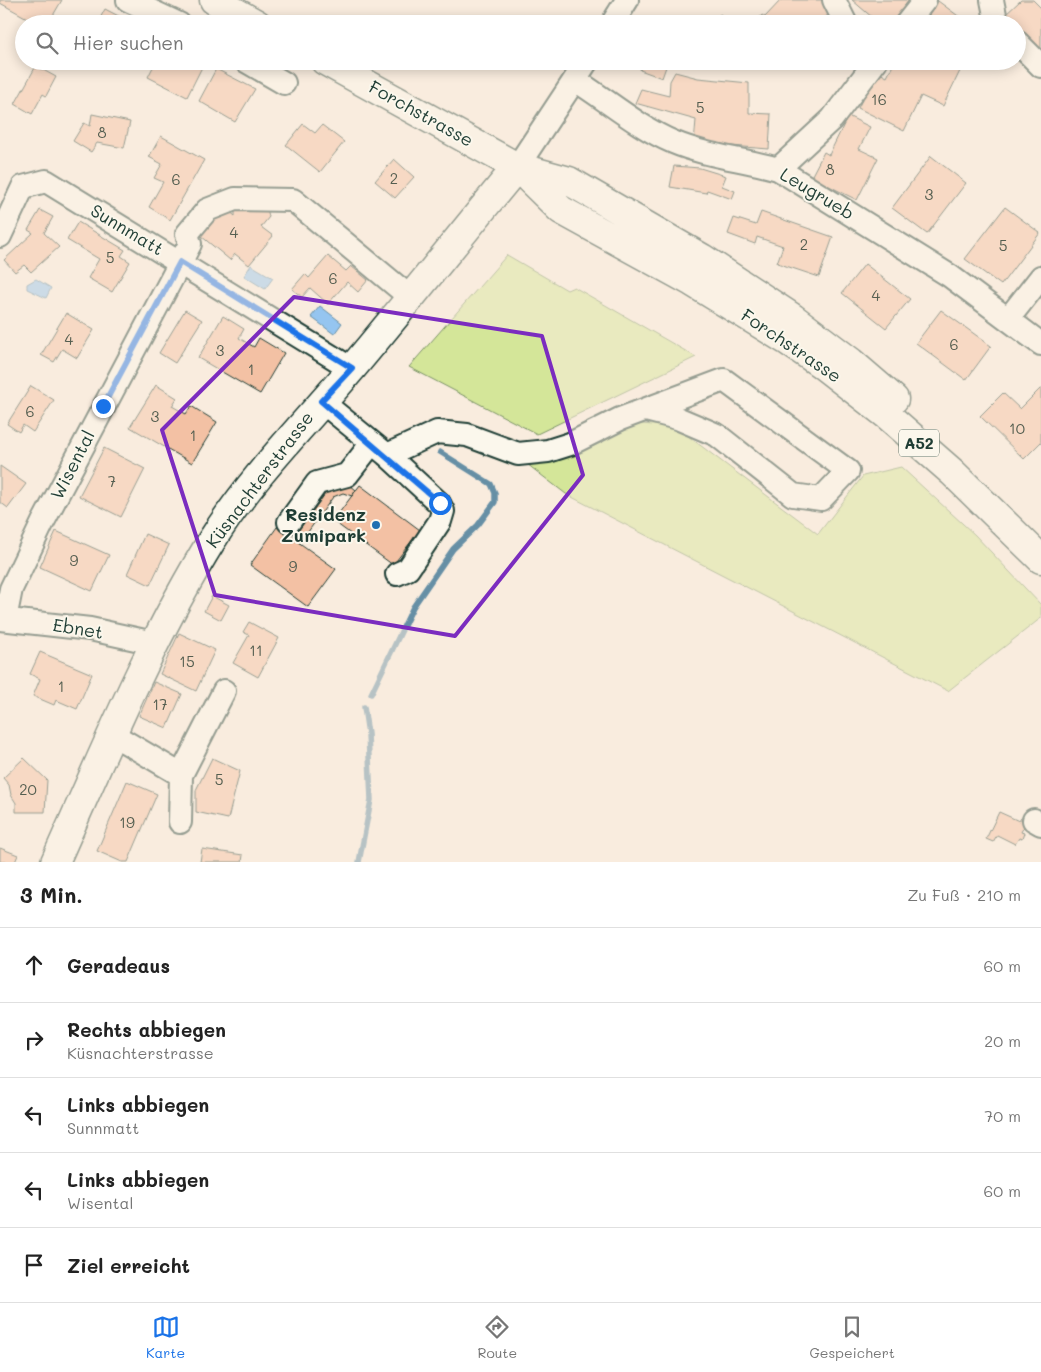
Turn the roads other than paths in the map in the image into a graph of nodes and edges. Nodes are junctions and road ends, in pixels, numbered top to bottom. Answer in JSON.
{"nodes":[{"id":1,"x":128,"y":0,"type":"edge"},
{"id":2,"x":214,"y":0,"type":"edge"},
{"id":3,"x":627,"y":0,"type":"edge"},
{"id":4,"x":834,"y":0,"type":"edge"},
{"id":5,"x":925,"y":0,"type":"edge"},
{"id":6,"x":992,"y":0,"type":"edge"},
{"id":7,"x":160,"y":15,"type":"edge"},
{"id":8,"x":241,"y":15,"type":"edge"},
{"id":9,"x":618,"y":15,"type":"edge"},
{"id":10,"x":842,"y":15,"type":"edge"},
{"id":11,"x":913,"y":15,"type":"edge"},
{"id":12,"x":995,"y":15,"type":"edge"},
{"id":13,"x":1026,"y":51,"type":"edge"},
{"id":14,"x":1041,"y":66,"type":"edge"},
{"id":15,"x":262,"y":70,"type":"edge"},
{"id":16,"x":341,"y":70,"type":"edge"},
{"id":17,"x":582,"y":70,"type":"edge"},
{"id":18,"x":868,"y":70,"type":"edge"},
{"id":19,"x":575,"y":80,"type":"junction"},
{"id":20,"x":284,"y":83,"type":"dead end"},
{"id":21,"x":517,"y":167,"type":"junction"},
{"id":22,"x":778,"y":169,"type":"junction"},
{"id":23,"x":0,"y":236,"type":"edge"},
{"id":24,"x":180,"y":262,"type":"junction"},
{"id":25,"x":1041,"y":276,"type":"edge"},
{"id":26,"x":411,"y":298,"type":"junction"},
{"id":27,"x":1008,"y":319,"type":"junction"},
{"id":28,"x":1041,"y":344,"type":"edge"},
{"id":29,"x":352,"y":368,"type":"junction"},
{"id":30,"x":321,"y":401,"type":"junction"},
{"id":31,"x":646,"y":410,"type":"junction"},
{"id":32,"x":379,"y":449,"type":"junction"},
{"id":33,"x":289,"y":522,"type":"dead end"},
{"id":34,"x":1041,"y":538,"type":"edge"},
{"id":35,"x":1041,"y":559,"type":"edge"},
{"id":36,"x":397,"y":574,"type":"dead end"},
{"id":37,"x":3,"y":619,"type":"edge"},
{"id":38,"x":154,"y":643,"type":"junction"},
{"id":39,"x":224,"y":691,"type":"dead end"},
{"id":40,"x":112,"y":734,"type":"junction"},
{"id":41,"x":181,"y":775,"type":"junction"},
{"id":42,"x":180,"y":822,"type":"dead end"},
{"id":43,"x":55,"y":862,"type":"edge"}],
"edges":[{"from":1,"to":7,"type":"street"},
{"from":2,"to":8,"type":"main road"},
{"from":3,"to":9,"type":"street"},
{"from":4,"to":10,"type":"street"},
{"from":5,"to":11,"type":"street"},
{"from":6,"to":12,"type":"street"},
{"from":13,"to":14,"type":"street"},
{"from":15,"to":20,"type":"street"},
{"from":16,"to":21,"type":"main road","name":"Forchstrasse"},
{"from":17,"to":19,"type":"street"},
{"from":18,"to":22,"type":"street"},
{"from":19,"to":21,"type":"street"},
{"from":19,"to":22,"type":"street","name":"Leugrueb"},
{"from":21,"to":26,"type":"main road","name":"Küsnachterstrasse"},
{"from":21,"to":34,"type":"main road","name":"Forchstrasse","number":"A52"},
{"from":21,"to":35,"type":"main road","name":"Forchstrasse","number":"A52"},
{"from":22,"to":27,"type":"street","name":"Leugrueb"},
{"from":23,"to":24,"type":"street","name":"Sunnmatt"},
{"from":24,"to":26,"type":"street","name":"Wisental"},
{"from":24,"to":29,"type":"street","name":"Sunnmatt"},
{"from":24,"to":37,"type":"street","name":"Wisental"},
{"from":25,"to":27,"type":"street"},
{"from":26,"to":29,"type":"main road","name":"Küsnachterstrasse"},
{"from":27,"to":28,"type":"street","name":"Leugrueb"},
{"from":29,"to":30,"type":"main road","name":"Küsnachterstrasse"},
{"from":30,"to":32,"type":"street"},
{"from":30,"to":38,"type":"main road","name":"Küsnachterstrasse"},
{"from":31,"to":31,"type":"street"},
{"from":31,"to":32,"type":"street"},
{"from":32,"to":33,"type":"street"},
{"from":32,"to":36,"type":"street"},
{"from":37,"to":38,"type":"street","name":"Ebnet"},
{"from":38,"to":40,"type":"main road","name":"Küsnachterstrasse"},
{"from":39,"to":41,"type":"street"},
{"from":40,"to":41,"type":"street"},
{"from":40,"to":43,"type":"main road","name":"Küsnachterstrasse"},
{"from":41,"to":42,"type":"street"}]}
